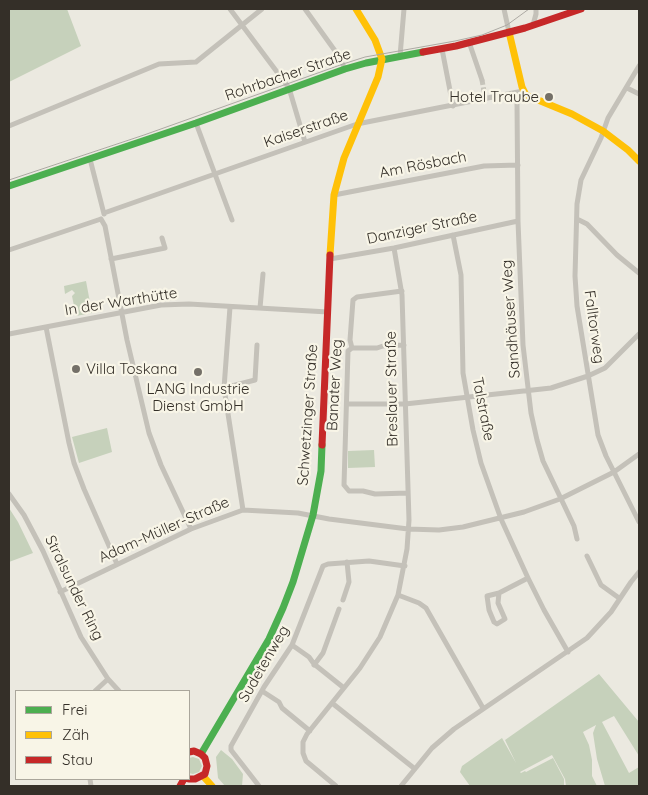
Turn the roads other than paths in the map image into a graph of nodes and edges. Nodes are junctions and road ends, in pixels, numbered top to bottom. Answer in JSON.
{"nodes":[{"id":1,"x":230,"y":9,"type":"edge"},
{"id":2,"x":262,"y":9,"type":"edge"},
{"id":3,"x":305,"y":9,"type":"edge"},
{"id":4,"x":356,"y":9,"type":"edge"},
{"id":5,"x":404,"y":9,"type":"edge"},
{"id":6,"x":509,"y":9,"type":"edge"},
{"id":7,"x":536,"y":9,"type":"edge"},
{"id":8,"x":581,"y":9,"type":"edge"},
{"id":9,"x":504,"y":11,"type":"edge"},
{"id":10,"x":242,"y":25,"type":"junction"},
{"id":11,"x":533,"y":25,"type":"junction"},
{"id":12,"x":509,"y":32,"type":"junction"},
{"id":13,"x":469,"y":42,"type":"junction"},
{"id":14,"x":442,"y":49,"type":"junction"},
{"id":15,"x":400,"y":56,"type":"junction"},
{"id":16,"x":382,"y":59,"type":"junction"},
{"id":17,"x":639,"y":66,"type":"edge"},
{"id":18,"x":345,"y":69,"type":"junction"},
{"id":19,"x":482,"y":80,"type":"tunnel mouth"},
{"id":20,"x":288,"y":88,"type":"junction"},
{"id":21,"x":627,"y":88,"type":"junction"},
{"id":22,"x":523,"y":91,"type":"junction"},
{"id":23,"x":639,"y":94,"type":"edge"},
{"id":24,"x":453,"y":106,"type":"junction"},
{"id":25,"x":196,"y":122,"type":"junction"},
{"id":26,"x":357,"y":124,"type":"junction"},
{"id":27,"x":9,"y":126,"type":"edge"},
{"id":28,"x":603,"y":130,"type":"junction"},
{"id":29,"x":305,"y":142,"type":"junction"},
{"id":30,"x":90,"y":159,"type":"junction"},
{"id":31,"x":639,"y":161,"type":"edge"},
{"id":32,"x":518,"y":164,"type":"junction"},
{"id":33,"x":215,"y":174,"type":"junction"},
{"id":34,"x":9,"y":186,"type":"edge"},
{"id":35,"x":334,"y":195,"type":"junction"},
{"id":36,"x":104,"y":214,"type":"junction"},
{"id":37,"x":577,"y":219,"type":"junction"},
{"id":38,"x":101,"y":220,"type":"junction"},
{"id":39,"x":232,"y":220,"type":"dead end"},
{"id":40,"x":518,"y":221,"type":"junction"},
{"id":41,"x":453,"y":235,"type":"junction"},
{"id":42,"x":162,"y":238,"type":"dead end"},
{"id":43,"x":394,"y":248,"type":"junction"},
{"id":44,"x":9,"y":250,"type":"edge"},
{"id":45,"x":112,"y":259,"type":"junction"},
{"id":46,"x":330,"y":259,"type":"junction"},
{"id":47,"x":639,"y":273,"type":"edge"},
{"id":48,"x":262,"y":274,"type":"dead end"},
{"id":49,"x":402,"y":291,"type":"junction"},
{"id":50,"x":230,"y":307,"type":"junction"},
{"id":51,"x":260,"y":308,"type":"junction"},
{"id":52,"x":122,"y":311,"type":"junction"},
{"id":53,"x":328,"y":312,"type":"junction"},
{"id":54,"x":46,"y":327,"type":"junction"},
{"id":55,"x":9,"y":334,"type":"edge"},
{"id":56,"x":639,"y":334,"type":"edge"},
{"id":57,"x":257,"y":345,"type":"dead end"},
{"id":58,"x":404,"y":345,"type":"junction"},
{"id":59,"x":352,"y":348,"type":"junction"},
{"id":60,"x":588,"y":376,"type":"junction"},
{"id":61,"x":224,"y":388,"type":"junction"},
{"id":62,"x":529,"y":391,"type":"junction"},
{"id":63,"x":467,"y":398,"type":"junction"},
{"id":64,"x":347,"y":404,"type":"junction"},
{"id":65,"x":405,"y":404,"type":"junction"},
{"id":66,"x":639,"y":454,"type":"edge"},
{"id":67,"x":614,"y":472,"type":"junction"},
{"id":68,"x":408,"y":493,"type":"junction"},
{"id":69,"x":9,"y":494,"type":"edge"},
{"id":70,"x":560,"y":499,"type":"junction"},
{"id":71,"x":243,"y":510,"type":"junction"},
{"id":72,"x":313,"y":515,"type":"junction"},
{"id":73,"x":501,"y":518,"type":"junction"},
{"id":74,"x":639,"y":522,"type":"edge"},
{"id":75,"x":408,"y":529,"type":"junction"},
{"id":76,"x":191,"y":530,"type":"junction"},
{"id":77,"x":577,"y":539,"type":"dead end"},
{"id":78,"x":587,"y":556,"type":"dead end"},
{"id":79,"x":347,"y":562,"type":"junction"},
{"id":80,"x":117,"y":564,"type":"junction"},
{"id":81,"x":405,"y":566,"type":"junction"},
{"id":82,"x":639,"y":572,"type":"edge"},
{"id":83,"x":528,"y":578,"type":"junction"},
{"id":84,"x":60,"y":592,"type":"junction"},
{"id":85,"x":499,"y":593,"type":"junction"},
{"id":86,"x":398,"y":596,"type":"junction"},
{"id":87,"x":619,"y":598,"type":"junction"},
{"id":88,"x":342,"y":600,"type":"dead end"},
{"id":89,"x":339,"y":609,"type":"dead end"},
{"id":90,"x":292,"y":645,"type":"junction"},
{"id":91,"x":568,"y":652,"type":"junction"},
{"id":92,"x":314,"y":665,"type":"junction"},
{"id":93,"x":108,"y":679,"type":"junction"},
{"id":94,"x":344,"y":688,"type":"junction"},
{"id":95,"x":96,"y":690,"type":"edge"},
{"id":96,"x":118,"y":690,"type":"edge"},
{"id":97,"x":262,"y":691,"type":"junction"},
{"id":98,"x":332,"y":703,"type":"junction"},
{"id":99,"x":483,"y":708,"type":"junction"},
{"id":100,"x":310,"y":731,"type":"junction"},
{"id":101,"x":190,"y":752,"type":"edge"},
{"id":102,"x":201,"y":754,"type":"junction"},
{"id":103,"x":415,"y":769,"type":"junction"},
{"id":104,"x":203,"y":776,"type":"junction"},
{"id":105,"x":190,"y":779,"type":"edge"},
{"id":106,"x":328,"y":784,"type":"edge"},
{"id":107,"x":212,"y":786,"type":"edge"},
{"id":108,"x":259,"y":786,"type":"edge"},
{"id":109,"x":336,"y":786,"type":"edge"},
{"id":110,"x":401,"y":786,"type":"edge"}],
"edges":[{"from":1,"to":10,"type":"street"},
{"from":2,"to":10,"type":"street"},
{"from":3,"to":18,"type":"street"},
{"from":4,"to":16,"type":"main road"},
{"from":5,"to":15,"type":"street"},
{"from":6,"to":9,"type":"street"},
{"from":7,"to":11,"type":"street"},
{"from":8,"to":11,"type":"main road","name":"Rohrbacher Straße"},
{"from":9,"to":12,"type":"street"},
{"from":10,"to":20,"type":"street"},
{"from":10,"to":27,"type":"street"},
{"from":11,"to":12,"type":"main road","name":"Rohrbacher Straße"},
{"from":12,"to":13,"type":"main road","name":"Rohrbacher Straße"},
{"from":12,"to":22,"type":"main road"},
{"from":13,"to":14,"type":"main road","name":"Rohrbacher Straße"},
{"from":13,"to":19,"type":"street"},
{"from":14,"to":15,"type":"main road","name":"Rohrbacher Straße"},
{"from":14,"to":24,"type":"street"},
{"from":15,"to":16,"type":"main road","name":"Rohrbacher Straße"},
{"from":16,"to":18,"type":"main road","name":"Rohrbacher Straße"},
{"from":16,"to":26,"type":"main road","name":"Schwetzinger Straße"},
{"from":17,"to":21,"type":"street","name":"Falltorweg"},
{"from":18,"to":20,"type":"main road","name":"Rohrbacher Straße"},
{"from":20,"to":25,"type":"main road","name":"Rohrbacher Straße"},
{"from":20,"to":29,"type":"street"},
{"from":21,"to":23,"type":"street"},
{"from":21,"to":28,"type":"street","name":"Falltorweg"},
{"from":22,"to":24,"type":"street","name":"Kaiserstraße"},
{"from":22,"to":28,"type":"main road"},
{"from":22,"to":32,"type":"street","name":"Sandhäuser Weg"},
{"from":24,"to":26,"type":"street","name":"Kaiserstraße"},
{"from":25,"to":30,"type":"main road","name":"Rohrbacher Straße"},
{"from":25,"to":33,"type":"street"},
{"from":26,"to":29,"type":"street","name":"Kaiserstraße"},
{"from":26,"to":35,"type":"main road","name":"Schwetzinger Straße"},
{"from":28,"to":31,"type":"main road"},
{"from":28,"to":37,"type":"street","name":"Falltorweg"},
{"from":29,"to":33,"type":"street","name":"Kaiserstraße"},
{"from":30,"to":34,"type":"main road","name":"Rohrbacher Straße"},
{"from":30,"to":36,"type":"street"},
{"from":32,"to":35,"type":"street","name":"Am Rösbach"},
{"from":32,"to":40,"type":"street","name":"Sandhäuser Weg"},
{"from":33,"to":36,"type":"street","name":"Kaiserstraße"},
{"from":33,"to":39,"type":"street"},
{"from":35,"to":46,"type":"main road","name":"Schwetzinger Straße"},
{"from":36,"to":38,"type":"street"},
{"from":37,"to":47,"type":"street"},
{"from":37,"to":60,"type":"street","name":"Falltorweg"},
{"from":38,"to":44,"type":"street"},
{"from":38,"to":45,"type":"street"},
{"from":40,"to":41,"type":"street","name":"Danziger Straße"},
{"from":40,"to":62,"type":"street","name":"Sandhäuser Weg"},
{"from":41,"to":43,"type":"street","name":"Danziger Straße"},
{"from":41,"to":63,"type":"street","name":"Talstraße"},
{"from":42,"to":45,"type":"street"},
{"from":43,"to":46,"type":"street","name":"Danziger Straße"},
{"from":43,"to":49,"type":"street","name":"Breslauer Straße"},
{"from":45,"to":52,"type":"street"},
{"from":46,"to":53,"type":"main road","name":"Schwetzinger Straße"},
{"from":48,"to":51,"type":"street"},
{"from":49,"to":58,"type":"street","name":"Breslauer Straße"},
{"from":49,"to":59,"type":"street","name":"Banater Weg"},
{"from":50,"to":51,"type":"street","name":"In der Warthütte"},
{"from":50,"to":52,"type":"street","name":"In der Warthütte"},
{"from":50,"to":61,"type":"street"},
{"from":51,"to":53,"type":"street","name":"In der Warthütte"},
{"from":52,"to":54,"type":"street","name":"In der Warthütte"},
{"from":52,"to":76,"type":"street"},
{"from":53,"to":72,"type":"main road","name":"Schwetzinger Straße"},
{"from":54,"to":55,"type":"street","name":"In der Warthütte"},
{"from":54,"to":80,"type":"street"},
{"from":56,"to":60,"type":"street"},
{"from":57,"to":61,"type":"street"},
{"from":58,"to":59,"type":"street"},
{"from":58,"to":65,"type":"street","name":"Breslauer Straße"},
{"from":59,"to":64,"type":"street","name":"Banater Weg"},
{"from":60,"to":62,"type":"street"},
{"from":60,"to":67,"type":"street","name":"Falltorweg"},
{"from":61,"to":71,"type":"street"},
{"from":62,"to":63,"type":"street"},
{"from":62,"to":70,"type":"street","name":"Sandhäuser Weg"},
{"from":63,"to":65,"type":"street"},
{"from":63,"to":73,"type":"street","name":"Talstraße"},
{"from":64,"to":65,"type":"street"},
{"from":64,"to":68,"type":"street","name":"Banater Weg"},
{"from":65,"to":68,"type":"street","name":"Breslauer Straße"},
{"from":66,"to":67,"type":"street","name":"Adam-Müller-Straße"},
{"from":67,"to":70,"type":"street","name":"Adam-Müller-Straße"},
{"from":67,"to":74,"type":"street","name":"Falltorweg"},
{"from":68,"to":75,"type":"street","name":"Breslauer Straße"},
{"from":69,"to":84,"type":"street","name":"Stralsunder Ring"},
{"from":70,"to":73,"type":"street","name":"Adam-Müller-Straße"},
{"from":70,"to":77,"type":"street","name":"Sandhäuser Weg"},
{"from":71,"to":72,"type":"street","name":"Adam-Müller-Straße"},
{"from":71,"to":76,"type":"street","name":"Adam-Müller-Straße"},
{"from":72,"to":75,"type":"street","name":"Adam-Müller-Straße"},
{"from":72,"to":102,"type":"main road","name":"Schwetzinger Straße"},
{"from":73,"to":75,"type":"street","name":"Adam-Müller-Straße"},
{"from":73,"to":83,"type":"street","name":"Talstraße"},
{"from":75,"to":81,"type":"street","name":"Breslauer Straße"},
{"from":76,"to":80,"type":"street","name":"Adam-Müller-Straße"},
{"from":78,"to":87,"type":"street"},
{"from":79,"to":81,"type":"street","name":"Sudetenweg"},
{"from":79,"to":88,"type":"street"},
{"from":79,"to":90,"type":"street","name":"Sudetenweg"},
{"from":80,"to":84,"type":"street","name":"Adam-Müller-Straße"},
{"from":81,"to":86,"type":"street","name":"Breslauer Straße"},
{"from":82,"to":87,"type":"street"},
{"from":83,"to":85,"type":"street"},
{"from":83,"to":91,"type":"street","name":"Talstraße"},
{"from":84,"to":93,"type":"street","name":"Stralsunder Ring"},
{"from":85,"to":85,"type":"street"},
{"from":86,"to":94,"type":"street","name":"Breslauer Straße"},
{"from":86,"to":99,"type":"street"},
{"from":87,"to":91,"type":"street"},
{"from":89,"to":92,"type":"street"},
{"from":90,"to":92,"type":"street"},
{"from":90,"to":97,"type":"street","name":"Sudetenweg"},
{"from":91,"to":99,"type":"street"},
{"from":92,"to":94,"type":"street"},
{"from":93,"to":95,"type":"street"},
{"from":93,"to":96,"type":"street","name":"Stralsunder Ring"},
{"from":94,"to":98,"type":"street","name":"Breslauer Straße"},
{"from":97,"to":100,"type":"street"},
{"from":97,"to":108,"type":"street","name":"Sudetenweg"},
{"from":98,"to":100,"type":"street","name":"Breslauer Straße"},
{"from":98,"to":103,"type":"street"},
{"from":99,"to":103,"type":"street"},
{"from":100,"to":106,"type":"street"},
{"from":101,"to":102,"type":"main road"},
{"from":102,"to":104,"type":"main road"},
{"from":103,"to":110,"type":"street"},
{"from":104,"to":105,"type":"main road"},
{"from":104,"to":107,"type":"main road"},
{"from":106,"to":109,"type":"street"}]}
